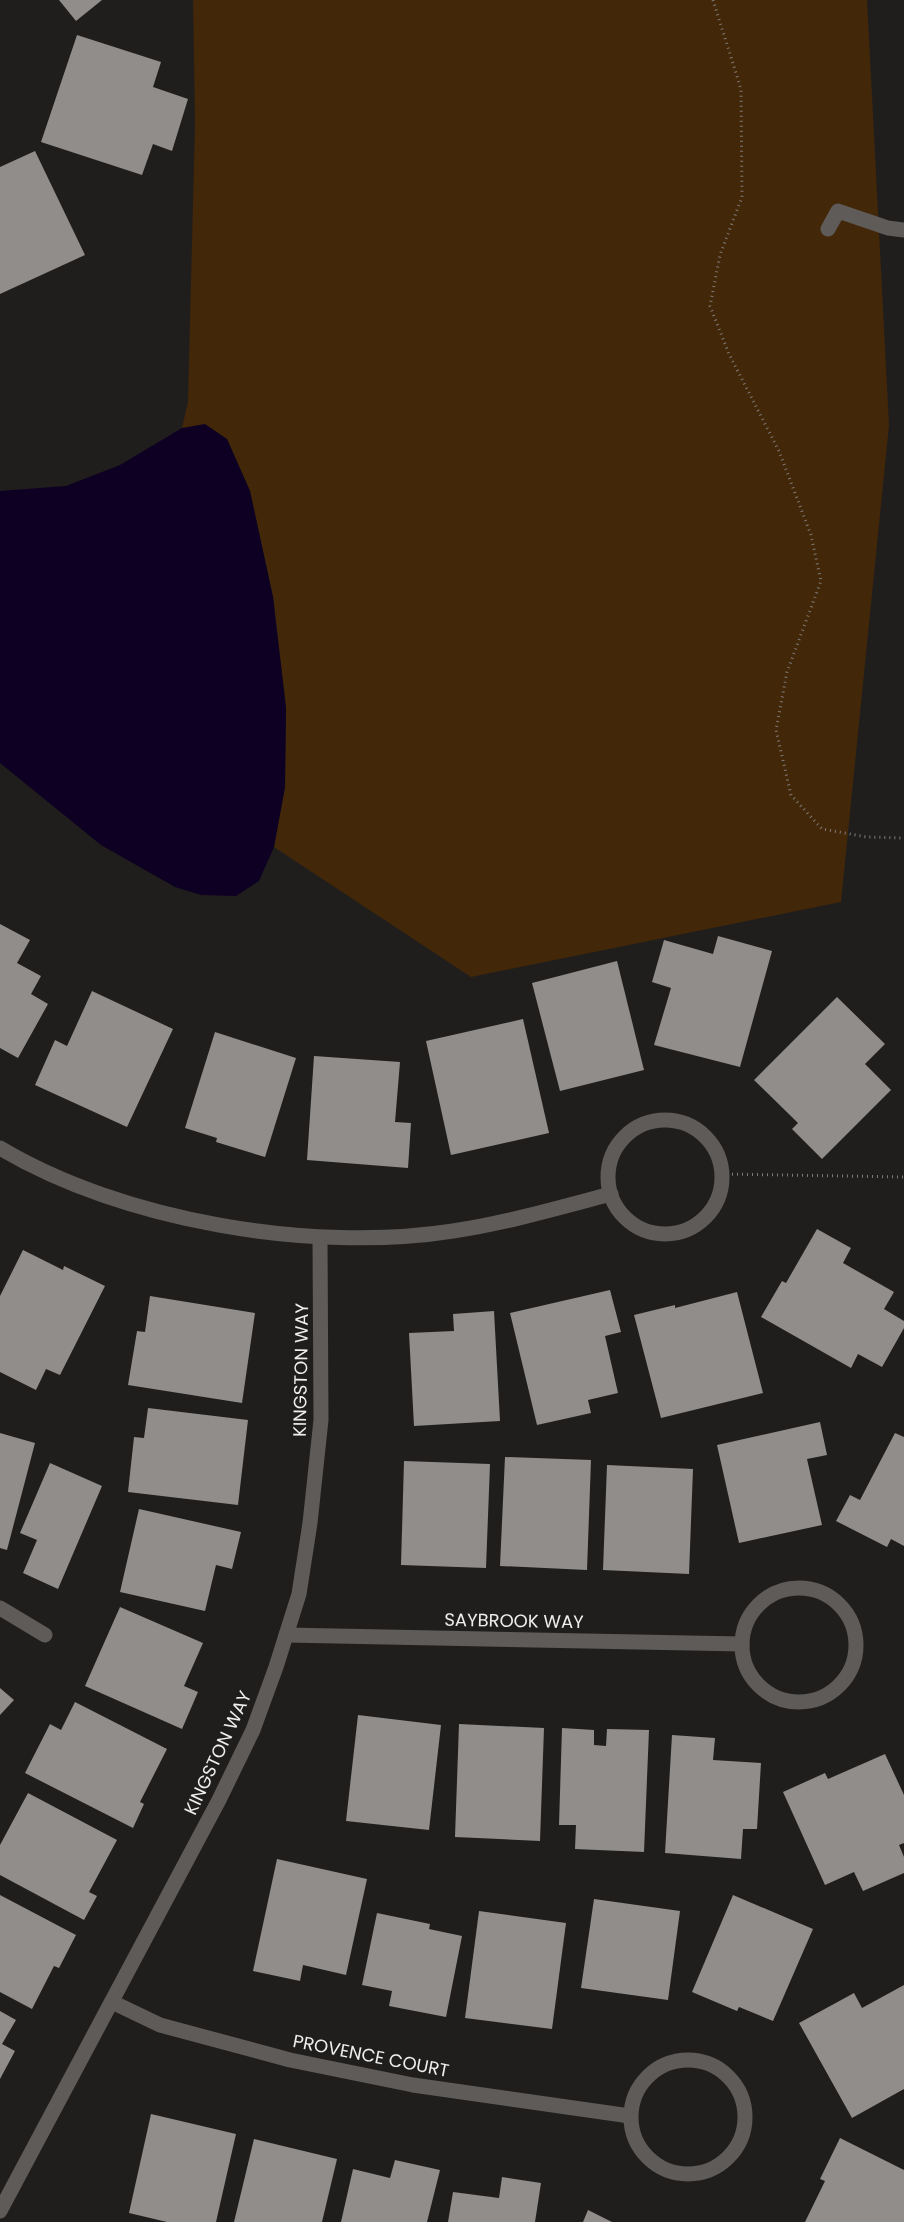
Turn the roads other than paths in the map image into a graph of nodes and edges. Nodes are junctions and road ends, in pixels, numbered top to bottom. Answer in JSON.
{"nodes":[{"id":1,"x":828,"y":229,"type":"dead end"},
{"id":2,"x":904,"y":230,"type":"edge"},
{"id":3,"x":0,"y":1148,"type":"edge"},
{"id":4,"x":611,"y":1194,"type":"junction"},
{"id":5,"x":320,"y":1238,"type":"junction"},
{"id":6,"x":0,"y":1608,"type":"edge"},
{"id":7,"x":45,"y":1635,"type":"dead end"},
{"id":8,"x":286,"y":1635,"type":"junction"},
{"id":9,"x":742,"y":1644,"type":"junction"},
{"id":10,"x":112,"y":2002,"type":"junction"},
{"id":11,"x":630,"y":2116,"type":"junction"},
{"id":12,"x":0,"y":2211,"type":"edge"}],
"edges":[{"from":1,"to":2,"type":"street"},
{"from":3,"to":5,"type":"street"},
{"from":4,"to":4,"type":"street"},
{"from":4,"to":5,"type":"street"},
{"from":5,"to":8,"type":"street","name":"KINGSTON WAY"},
{"from":6,"to":7,"type":"street"},
{"from":8,"to":9,"type":"street","name":"SAYBROOK WAY"},
{"from":8,"to":10,"type":"street","name":"KINGSTON WAY"},
{"from":9,"to":9,"type":"street"},
{"from":10,"to":11,"type":"street","name":"PROVENCE COURT"},
{"from":10,"to":12,"type":"street","name":"KINGSTON WAY"},
{"from":11,"to":11,"type":"street"}]}
